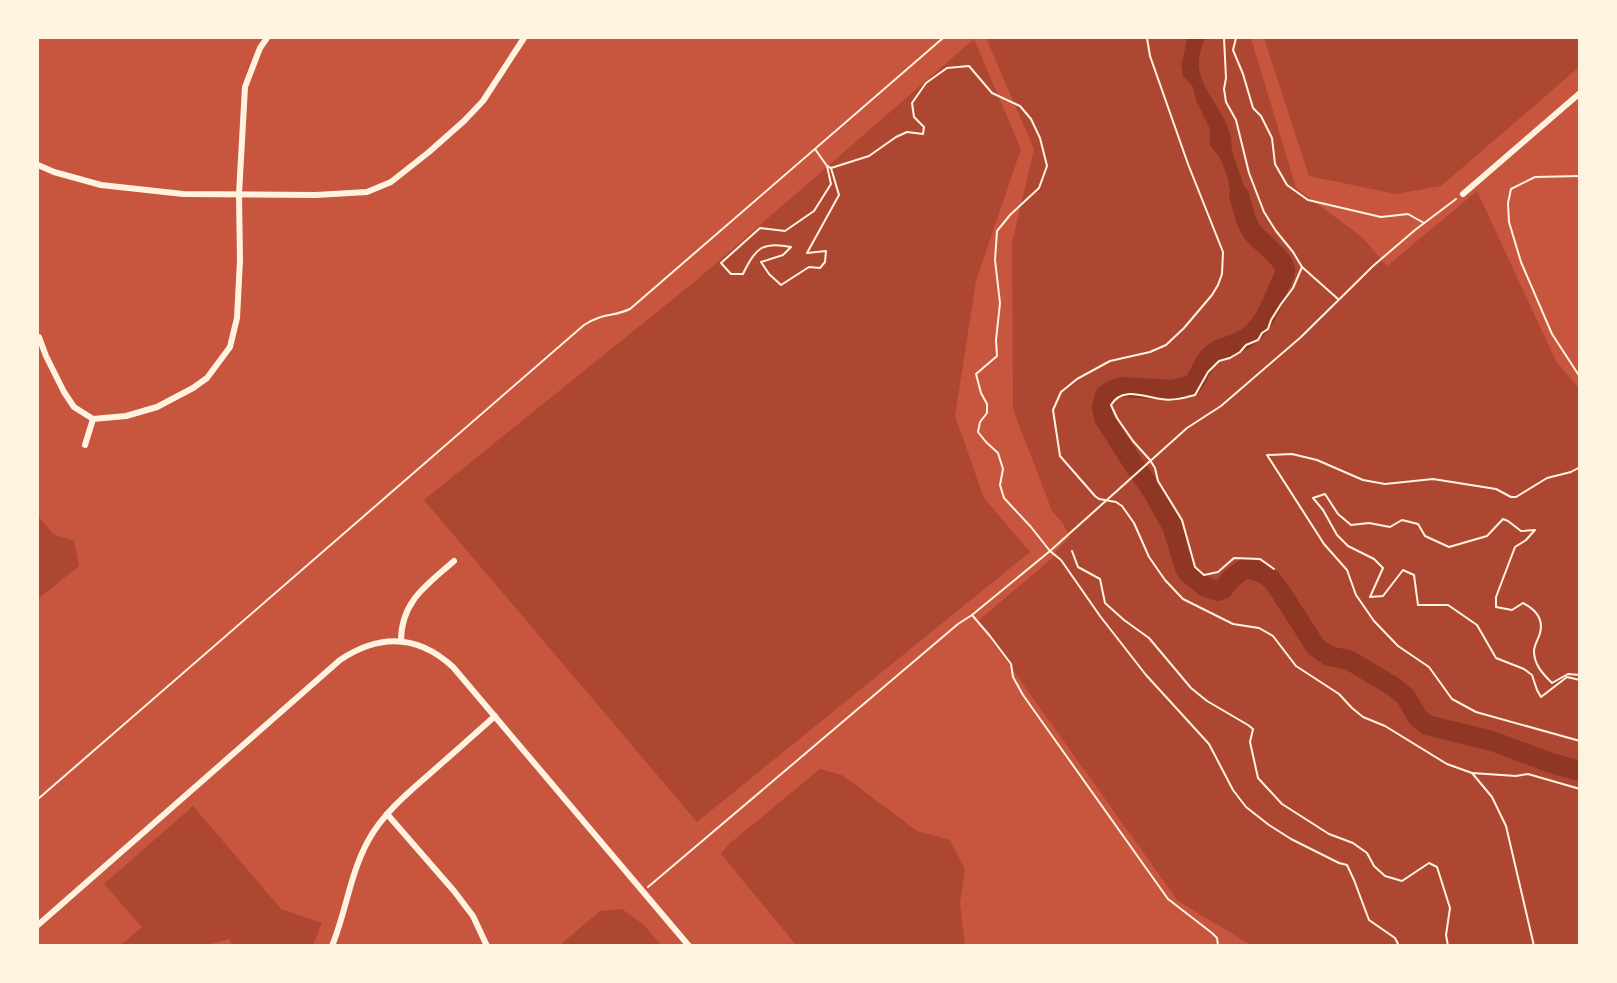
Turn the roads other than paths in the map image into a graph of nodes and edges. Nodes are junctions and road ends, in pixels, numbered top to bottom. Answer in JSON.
{"nodes":[{"id":1,"x":267,"y":38,"type":"edge"},
{"id":2,"x":524,"y":38,"type":"edge"},
{"id":3,"x":1580,"y":93,"type":"edge"},
{"id":4,"x":38,"y":165,"type":"edge"},
{"id":5,"x":239,"y":194,"type":"junction"},
{"id":6,"x":1463,"y":194,"type":"road end"},
{"id":7,"x":39,"y":337,"type":"dead end"},
{"id":8,"x":93,"y":419,"type":"junction"},
{"id":9,"x":85,"y":445,"type":"dead end"},
{"id":10,"x":454,"y":561,"type":"dead end"},
{"id":11,"x":401,"y":641,"type":"junction"},
{"id":12,"x":495,"y":716,"type":"junction"},
{"id":13,"x":387,"y":814,"type":"junction"},
{"id":14,"x":38,"y":925,"type":"edge"},
{"id":15,"x":332,"y":945,"type":"edge"},
{"id":16,"x":487,"y":945,"type":"edge"},
{"id":17,"x":689,"y":945,"type":"edge"}],
"edges":[{"from":1,"to":5,"type":"street"},
{"from":2,"to":5,"type":"street"},
{"from":3,"to":6,"type":"street"},
{"from":4,"to":5,"type":"street"},
{"from":5,"to":8,"type":"street"},
{"from":7,"to":8,"type":"street"},
{"from":8,"to":9,"type":"street"},
{"from":10,"to":11,"type":"street"},
{"from":11,"to":12,"type":"street"},
{"from":11,"to":14,"type":"street"},
{"from":12,"to":13,"type":"street"},
{"from":12,"to":17,"type":"street"},
{"from":13,"to":15,"type":"street"},
{"from":13,"to":16,"type":"street"}]}
